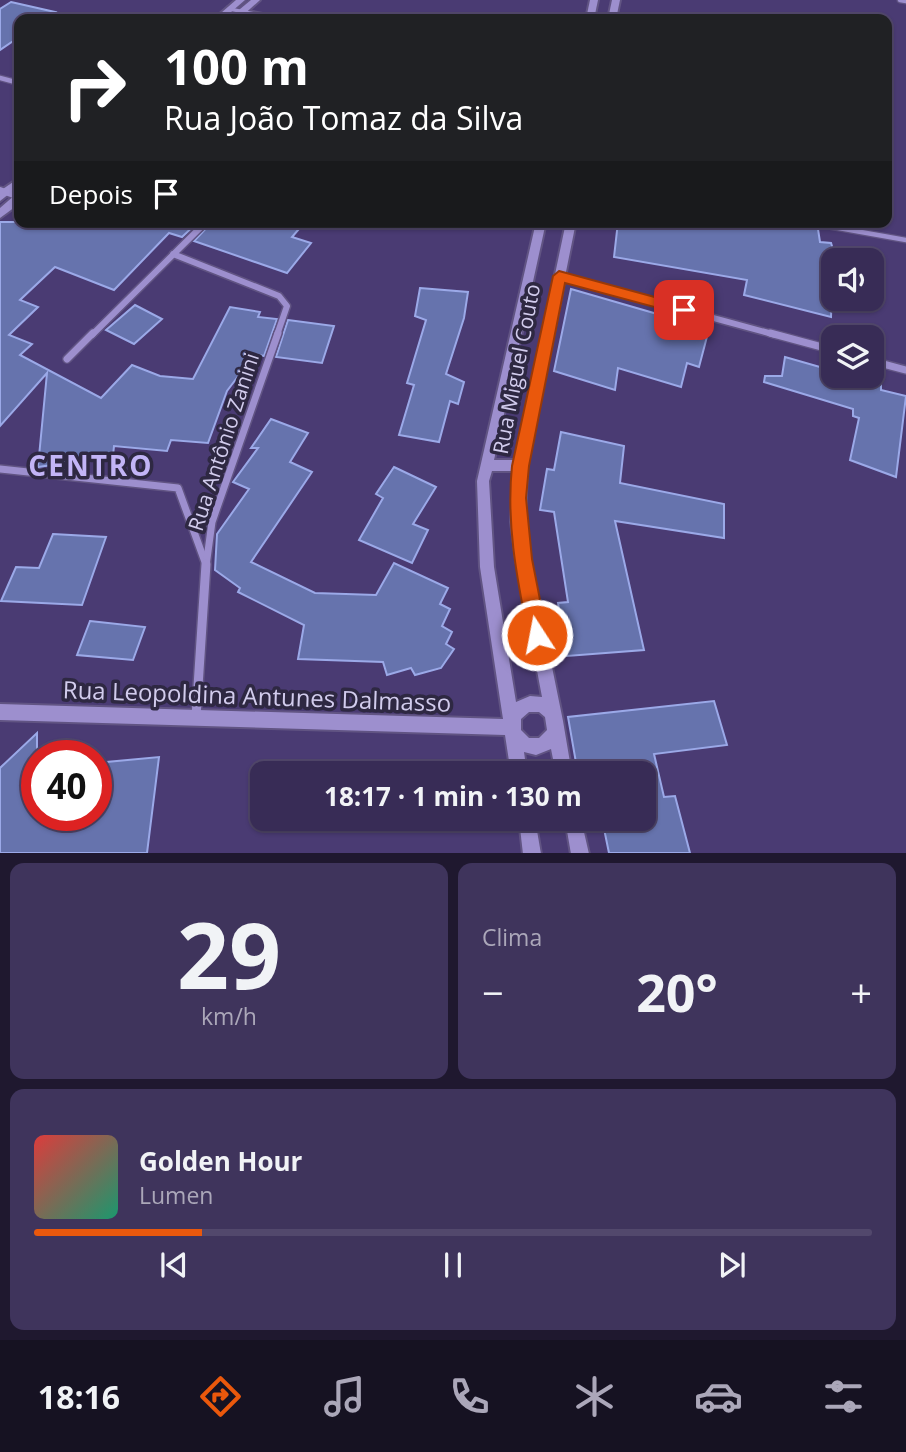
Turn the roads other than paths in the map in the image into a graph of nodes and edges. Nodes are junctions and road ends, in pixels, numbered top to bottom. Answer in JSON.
{"nodes":[{"id":1,"x":241,"y":0,"type":"edge"},
{"id":2,"x":256,"y":0,"type":"edge"},
{"id":3,"x":900,"y":0,"type":"edge"},
{"id":4,"x":906,"y":1,"type":"edge"},
{"id":5,"x":231,"y":9,"type":"junction"},
{"id":6,"x":243,"y":11,"type":"junction"},
{"id":7,"x":224,"y":14,"type":"edge"},
{"id":8,"x":239,"y":14,"type":"edge"},
{"id":9,"x":256,"y":14,"type":"edge"},
{"id":10,"x":14,"y":201,"type":"edge"},
{"id":11,"x":0,"y":214,"type":"edge"},
{"id":12,"x":200,"y":228,"type":"edge"},
{"id":13,"x":540,"y":228,"type":"edge"},
{"id":14,"x":569,"y":228,"type":"edge"},
{"id":15,"x":838,"y":228,"type":"edge"},
{"id":16,"x":906,"y":240,"type":"edge"},
{"id":17,"x":173,"y":254,"type":"junction"},
{"id":18,"x":559,"y":276,"type":"junction"},
{"id":19,"x":821,"y":347,"type":"edge"},
{"id":20,"x":67,"y":359,"type":"dead end"},
{"id":21,"x":884,"y":364,"type":"edge"},
{"id":22,"x":906,"y":370,"type":"edge"},
{"id":23,"x":486,"y":464,"type":"junction"},
{"id":24,"x":521,"y":466,"type":"junction"},
{"id":25,"x":0,"y":469,"type":"edge"},
{"id":26,"x":206,"y":564,"type":"junction"},
{"id":27,"x":0,"y":712,"type":"edge"},
{"id":28,"x":195,"y":718,"type":"junction"},
{"id":29,"x":554,"y":723,"type":"junction"},
{"id":30,"x":512,"y":727,"type":"junction"},
{"id":31,"x":517,"y":761,"type":"edge"},
{"id":32,"x":561,"y":761,"type":"edge"},
{"id":33,"x":529,"y":831,"type":"edge"},
{"id":34,"x":575,"y":831,"type":"edge"},
{"id":35,"x":532,"y":853,"type":"edge"},
{"id":36,"x":580,"y":853,"type":"edge"}],
"edges":[{"from":1,"to":5,"type":"main road"},
{"from":2,"to":6,"type":"main road"},
{"from":3,"to":4,"type":"street"},
{"from":5,"to":6,"type":"street"},
{"from":5,"to":7,"type":"main road"},
{"from":6,"to":8,"type":"main road"},
{"from":6,"to":9,"type":"street"},
{"from":10,"to":11,"type":"main road"},
{"from":12,"to":17,"type":"street"},
{"from":13,"to":23,"type":"street","name":"Rua Miguel Couto"},
{"from":14,"to":18,"type":"street","name":"Rua Miguel Couto"},
{"from":15,"to":16,"type":"lane"},
{"from":17,"to":20,"type":"street"},
{"from":17,"to":26,"type":"street","name":"Rua Antônio Zanini"},
{"from":18,"to":19,"type":"street"},
{"from":18,"to":24,"type":"street","name":"Rua Miguel Couto"},
{"from":21,"to":22,"type":"street"},
{"from":23,"to":24,"type":"street"},
{"from":23,"to":30,"type":"street","name":"Rua Miguel Couto"},
{"from":24,"to":29,"type":"street","name":"Rua Miguel Couto"},
{"from":25,"to":26,"type":"street"},
{"from":26,"to":28,"type":"street","name":"Rua Antônio Zanini"},
{"from":27,"to":28,"type":"street","name":"Rua Leopoldina Antunes Dalmasso"},
{"from":28,"to":30,"type":"street","name":"Rua Leopoldina Antunes Dalmasso"},
{"from":29,"to":30,"type":"street"},
{"from":29,"to":30,"type":"street"},
{"from":29,"to":32,"type":"street","name":"Rua Miguel Couto"},
{"from":30,"to":31,"type":"street","name":"Rua Miguel Couto"},
{"from":33,"to":35,"type":"street"},
{"from":34,"to":36,"type":"street"}]}
